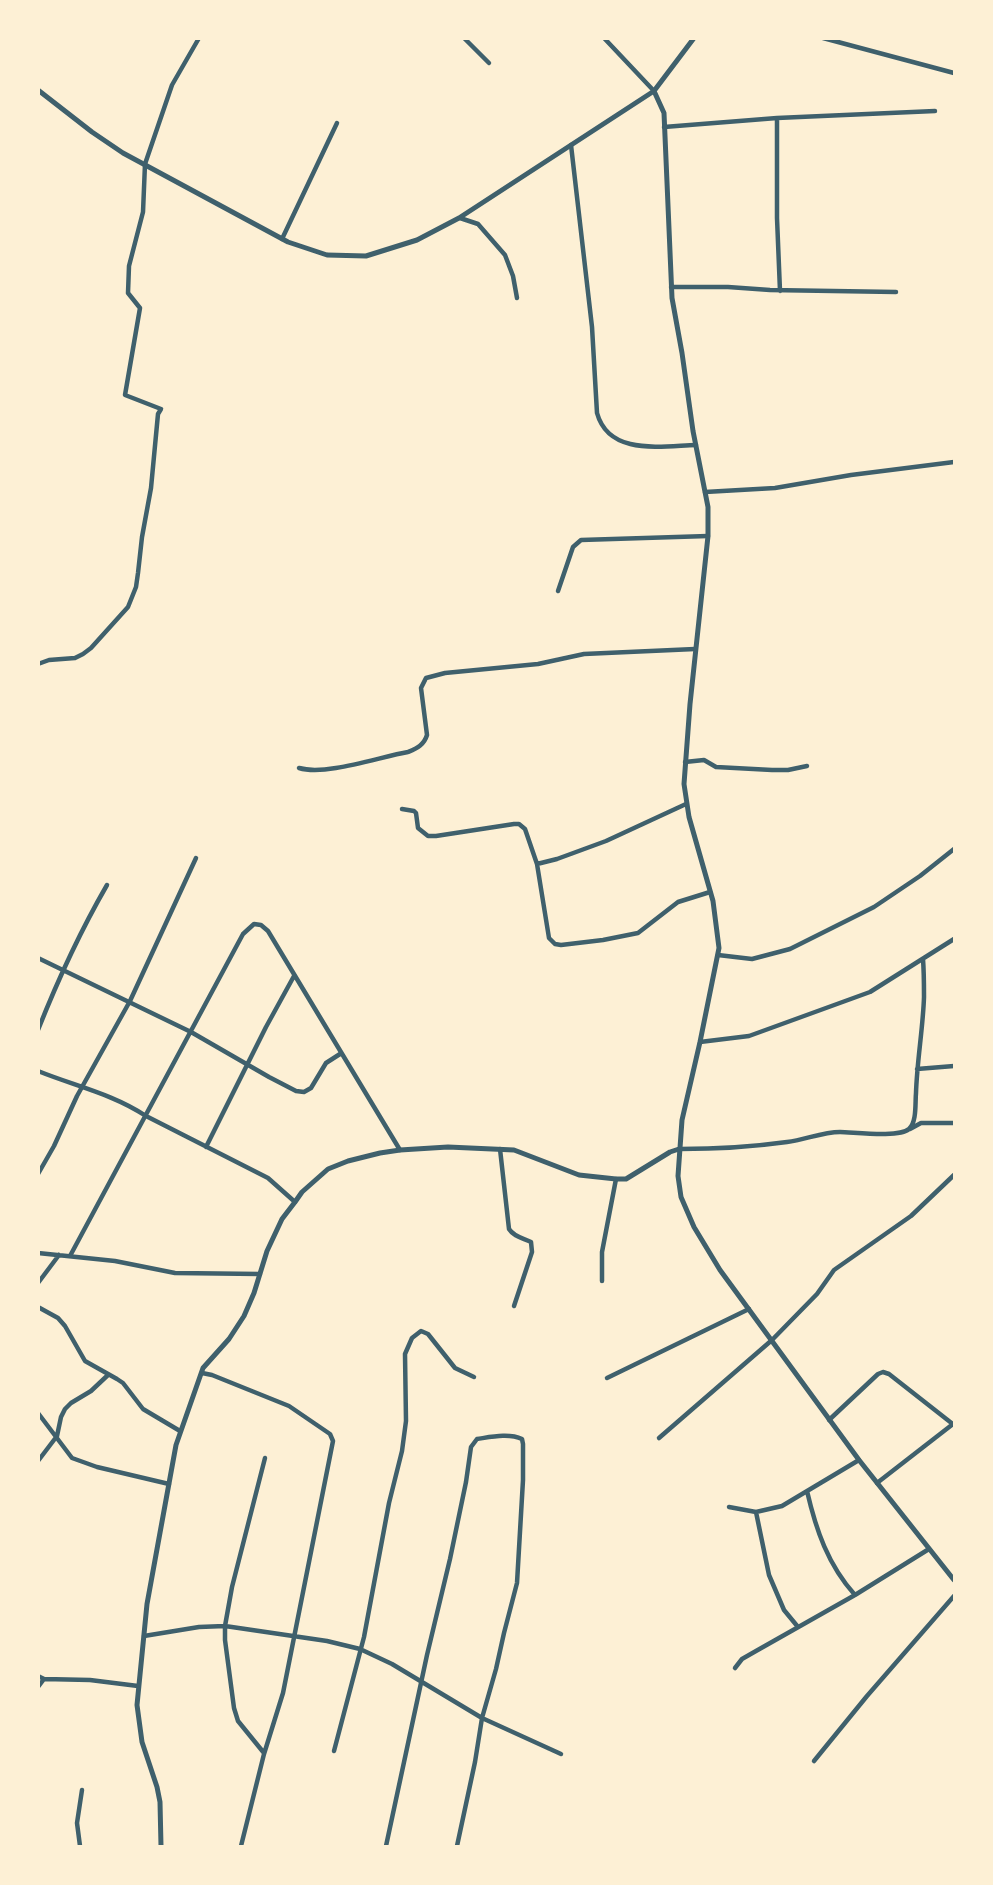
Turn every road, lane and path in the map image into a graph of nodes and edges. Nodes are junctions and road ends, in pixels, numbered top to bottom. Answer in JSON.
{"nodes":[{"id":1,"x":199,"y":38,"type":"edge"},
{"id":2,"x":464,"y":38,"type":"edge"},
{"id":3,"x":604,"y":38,"type":"edge"},
{"id":4,"x":694,"y":38,"type":"edge"},
{"id":5,"x":823,"y":38,"type":"edge"},
{"id":6,"x":489,"y":63,"type":"dead end"},
{"id":7,"x":954,"y":73,"type":"edge"},
{"id":8,"x":654,"y":91,"type":"junction"},
{"id":9,"x":40,"y":92,"type":"edge"},
{"id":10,"x":935,"y":111,"type":"dead end"},
{"id":11,"x":777,"y":118,"type":"junction"},
{"id":12,"x":337,"y":123,"type":"dead end"},
{"id":13,"x":664,"y":127,"type":"junction"},
{"id":14,"x":571,"y":144,"type":"junction"},
{"id":15,"x":145,"y":164,"type":"junction"},
{"id":16,"x":459,"y":218,"type":"junction"},
{"id":17,"x":282,"y":239,"type":"junction"},
{"id":18,"x":671,"y":287,"type":"junction"},
{"id":19,"x":780,"y":290,"type":"junction"},
{"id":20,"x":896,"y":292,"type":"dead end"},
{"id":21,"x":517,"y":298,"type":"dead end"},
{"id":22,"x":696,"y":445,"type":"junction"},
{"id":23,"x":954,"y":462,"type":"edge"},
{"id":24,"x":705,"y":492,"type":"junction"},
{"id":25,"x":708,"y":536,"type":"junction"},
{"id":26,"x":558,"y":591,"type":"dead end"},
{"id":27,"x":695,"y":649,"type":"junction"},
{"id":28,"x":38,"y":664,"type":"edge"},
{"id":29,"x":685,"y":762,"type":"junction"},
{"id":30,"x":807,"y":766,"type":"dead end"},
{"id":31,"x":299,"y":768,"type":"dead end"},
{"id":32,"x":686,"y":804,"type":"junction"},
{"id":33,"x":402,"y":809,"type":"dead end"},
{"id":34,"x":954,"y":849,"type":"edge"},
{"id":35,"x":196,"y":858,"type":"dead end"},
{"id":36,"x":537,"y":864,"type":"junction"},
{"id":37,"x":107,"y":885,"type":"dead end"},
{"id":38,"x":710,"y":892,"type":"junction"},
{"id":39,"x":954,"y":939,"type":"edge"},
{"id":40,"x":718,"y":955,"type":"junction"},
{"id":41,"x":38,"y":958,"type":"edge"},
{"id":42,"x":923,"y":959,"type":"junction"},
{"id":43,"x":64,"y":971,"type":"junction"},
{"id":44,"x":295,"y":976,"type":"junction"},
{"id":45,"x":131,"y":1001,"type":"junction"},
{"id":46,"x":38,"y":1030,"type":"edge"},
{"id":47,"x":191,"y":1032,"type":"junction"},
{"id":48,"x":700,"y":1042,"type":"junction"},
{"id":49,"x":340,"y":1054,"type":"junction"},
{"id":50,"x":248,"y":1065,"type":"junction"},
{"id":51,"x":954,"y":1066,"type":"edge"},
{"id":52,"x":917,"y":1069,"type":"junction"},
{"id":53,"x":38,"y":1071,"type":"edge"},
{"id":54,"x":84,"y":1087,"type":"junction"},
{"id":55,"x":146,"y":1116,"type":"junction"},
{"id":56,"x":954,"y":1123,"type":"edge"},
{"id":57,"x":909,"y":1129,"type":"junction"},
{"id":58,"x":206,"y":1147,"type":"junction"},
{"id":59,"x":500,"y":1149,"type":"junction"},
{"id":60,"x":679,"y":1149,"type":"junction"},
{"id":61,"x":400,"y":1150,"type":"junction"},
{"id":62,"x":38,"y":1174,"type":"edge"},
{"id":63,"x":954,"y":1175,"type":"edge"},
{"id":64,"x":616,"y":1180,"type":"junction"},
{"id":65,"x":295,"y":1202,"type":"junction"},
{"id":66,"x":38,"y":1253,"type":"edge"},
{"id":67,"x":59,"y":1255,"type":"junction"},
{"id":68,"x":71,"y":1256,"type":"junction"},
{"id":69,"x":260,"y":1274,"type":"junction"},
{"id":70,"x":602,"y":1281,"type":"dead end"},
{"id":71,"x":38,"y":1283,"type":"edge"},
{"id":72,"x":514,"y":1306,"type":"dead end"},
{"id":73,"x":38,"y":1307,"type":"edge"},
{"id":74,"x":749,"y":1309,"type":"junction"},
{"id":75,"x":772,"y":1340,"type":"junction"},
{"id":76,"x":201,"y":1373,"type":"junction"},
{"id":77,"x":108,"y":1374,"type":"junction"},
{"id":78,"x":474,"y":1377,"type":"dead end"},
{"id":79,"x":607,"y":1378,"type":"dead end"},
{"id":80,"x":38,"y":1413,"type":"edge"},
{"id":81,"x":829,"y":1420,"type":"junction"},
{"id":82,"x":954,"y":1424,"type":"edge"},
{"id":83,"x":180,"y":1431,"type":"junction"},
{"id":84,"x":57,"y":1436,"type":"junction"},
{"id":85,"x":659,"y":1438,"type":"dead end"},
{"id":86,"x":265,"y":1458,"type":"dead end"},
{"id":87,"x":859,"y":1460,"type":"junction"},
{"id":88,"x":38,"y":1461,"type":"edge"},
{"id":89,"x":169,"y":1484,"type":"junction"},
{"id":90,"x":877,"y":1484,"type":"junction"},
{"id":91,"x":807,"y":1492,"type":"junction"},
{"id":92,"x":729,"y":1507,"type":"dead end"},
{"id":93,"x":757,"y":1513,"type":"junction"},
{"id":94,"x":929,"y":1549,"type":"junction"},
{"id":95,"x":954,"y":1580,"type":"edge"},
{"id":96,"x":855,"y":1595,"type":"junction"},
{"id":97,"x":954,"y":1596,"type":"edge"},
{"id":98,"x":225,"y":1626,"type":"junction"},
{"id":99,"x":798,"y":1627,"type":"junction"},
{"id":100,"x":293,"y":1636,"type":"junction"},
{"id":101,"x":143,"y":1637,"type":"junction"},
{"id":102,"x":360,"y":1649,"type":"junction"},
{"id":103,"x":735,"y":1668,"type":"dead end"},
{"id":104,"x":41,"y":1678,"type":"edge"},
{"id":105,"x":422,"y":1681,"type":"junction"},
{"id":106,"x":138,"y":1686,"type":"junction"},
{"id":107,"x":38,"y":1687,"type":"edge"},
{"id":108,"x":482,"y":1718,"type":"junction"},
{"id":109,"x":334,"y":1751,"type":"dead end"},
{"id":110,"x":264,"y":1754,"type":"junction"},
{"id":111,"x":561,"y":1754,"type":"dead end"},
{"id":112,"x":814,"y":1761,"type":"dead end"},
{"id":113,"x":82,"y":1790,"type":"dead end"},
{"id":114,"x":80,"y":1846,"type":"edge"},
{"id":115,"x":161,"y":1846,"type":"edge"},
{"id":116,"x":241,"y":1846,"type":"edge"},
{"id":117,"x":386,"y":1846,"type":"edge"},
{"id":118,"x":457,"y":1846,"type":"edge"}],
"edges":[{"from":1,"to":15,"type":"street"},
{"from":2,"to":6,"type":"street"},
{"from":3,"to":8,"type":"street"},
{"from":4,"to":8,"type":"street"},
{"from":5,"to":7,"type":"street"},
{"from":8,"to":13,"type":"street"},
{"from":8,"to":14,"type":"street"},
{"from":9,"to":15,"type":"street"},
{"from":10,"to":11,"type":"street"},
{"from":11,"to":13,"type":"street"},
{"from":11,"to":19,"type":"street"},
{"from":12,"to":17,"type":"street"},
{"from":13,"to":18,"type":"street"},
{"from":14,"to":16,"type":"street"},
{"from":14,"to":22,"type":"street"},
{"from":15,"to":17,"type":"street"},
{"from":15,"to":28,"type":"street"},
{"from":16,"to":17,"type":"street"},
{"from":16,"to":21,"type":"street"},
{"from":18,"to":19,"type":"street"},
{"from":18,"to":22,"type":"street"},
{"from":19,"to":20,"type":"street"},
{"from":22,"to":24,"type":"street"},
{"from":23,"to":24,"type":"street"},
{"from":24,"to":25,"type":"street"},
{"from":25,"to":26,"type":"street"},
{"from":25,"to":27,"type":"street"},
{"from":27,"to":29,"type":"street"},
{"from":27,"to":31,"type":"street"},
{"from":29,"to":30,"type":"street"},
{"from":29,"to":32,"type":"street"},
{"from":32,"to":36,"type":"street"},
{"from":32,"to":38,"type":"street"},
{"from":33,"to":36,"type":"street"},
{"from":34,"to":40,"type":"street"},
{"from":35,"to":45,"type":"street"},
{"from":36,"to":38,"type":"street"},
{"from":37,"to":43,"type":"street"},
{"from":38,"to":40,"type":"street"},
{"from":39,"to":42,"type":"street"},
{"from":40,"to":48,"type":"street"},
{"from":41,"to":43,"type":"street"},
{"from":42,"to":48,"type":"street"},
{"from":42,"to":52,"type":"street"},
{"from":43,"to":45,"type":"street"},
{"from":43,"to":46,"type":"street"},
{"from":44,"to":47,"type":"street"},
{"from":44,"to":49,"type":"street"},
{"from":44,"to":50,"type":"street"},
{"from":45,"to":47,"type":"street"},
{"from":45,"to":54,"type":"street"},
{"from":47,"to":50,"type":"street"},
{"from":47,"to":55,"type":"street"},
{"from":48,"to":60,"type":"street"},
{"from":49,"to":50,"type":"street"},
{"from":49,"to":61,"type":"street"},
{"from":50,"to":58,"type":"street"},
{"from":51,"to":52,"type":"street"},
{"from":52,"to":57,"type":"street"},
{"from":53,"to":54,"type":"street"},
{"from":54,"to":55,"type":"street"},
{"from":54,"to":62,"type":"street"},
{"from":55,"to":58,"type":"street"},
{"from":55,"to":68,"type":"street"},
{"from":56,"to":57,"type":"street"},
{"from":57,"to":60,"type":"street"},
{"from":58,"to":65,"type":"street"},
{"from":59,"to":61,"type":"street"},
{"from":59,"to":64,"type":"street"},
{"from":59,"to":72,"type":"street"},
{"from":60,"to":64,"type":"street"},
{"from":60,"to":74,"type":"street"},
{"from":61,"to":65,"type":"street"},
{"from":63,"to":75,"type":"street"},
{"from":64,"to":70,"type":"street"},
{"from":65,"to":69,"type":"street"},
{"from":66,"to":67,"type":"street"},
{"from":67,"to":68,"type":"street"},
{"from":67,"to":71,"type":"street"},
{"from":68,"to":69,"type":"street"},
{"from":69,"to":76,"type":"street"},
{"from":73,"to":77,"type":"street"},
{"from":74,"to":75,"type":"street"},
{"from":74,"to":79,"type":"street"},
{"from":75,"to":81,"type":"street"},
{"from":75,"to":85,"type":"street"},
{"from":76,"to":83,"type":"street"},
{"from":76,"to":100,"type":"street"},
{"from":77,"to":83,"type":"street"},
{"from":77,"to":84,"type":"street"},
{"from":78,"to":102,"type":"street"},
{"from":80,"to":84,"type":"street"},
{"from":81,"to":82,"type":"street"},
{"from":81,"to":87,"type":"street"},
{"from":82,"to":90,"type":"street"},
{"from":83,"to":89,"type":"street"},
{"from":84,"to":88,"type":"street"},
{"from":84,"to":89,"type":"street"},
{"from":86,"to":98,"type":"street"},
{"from":87,"to":90,"type":"street"},
{"from":87,"to":91,"type":"street"},
{"from":89,"to":101,"type":"street"},
{"from":90,"to":94,"type":"street"},
{"from":91,"to":93,"type":"street"},
{"from":91,"to":96,"type":"street"},
{"from":92,"to":93,"type":"street"},
{"from":93,"to":99,"type":"street"},
{"from":94,"to":95,"type":"street"},
{"from":94,"to":96,"type":"street"},
{"from":96,"to":99,"type":"street"},
{"from":97,"to":112,"type":"street"},
{"from":98,"to":100,"type":"street"},
{"from":98,"to":101,"type":"street"},
{"from":98,"to":110,"type":"street"},
{"from":99,"to":103,"type":"street"},
{"from":100,"to":102,"type":"street"},
{"from":100,"to":110,"type":"street"},
{"from":101,"to":106,"type":"street"},
{"from":102,"to":105,"type":"street"},
{"from":102,"to":109,"type":"street"},
{"from":104,"to":106,"type":"street"},
{"from":104,"to":107,"type":"street"},
{"from":105,"to":108,"type":"street"},
{"from":105,"to":108,"type":"street"},
{"from":105,"to":117,"type":"street"},
{"from":106,"to":115,"type":"street"},
{"from":108,"to":111,"type":"street"},
{"from":108,"to":118,"type":"street"},
{"from":110,"to":116,"type":"street"},
{"from":113,"to":114,"type":"street"}]}
